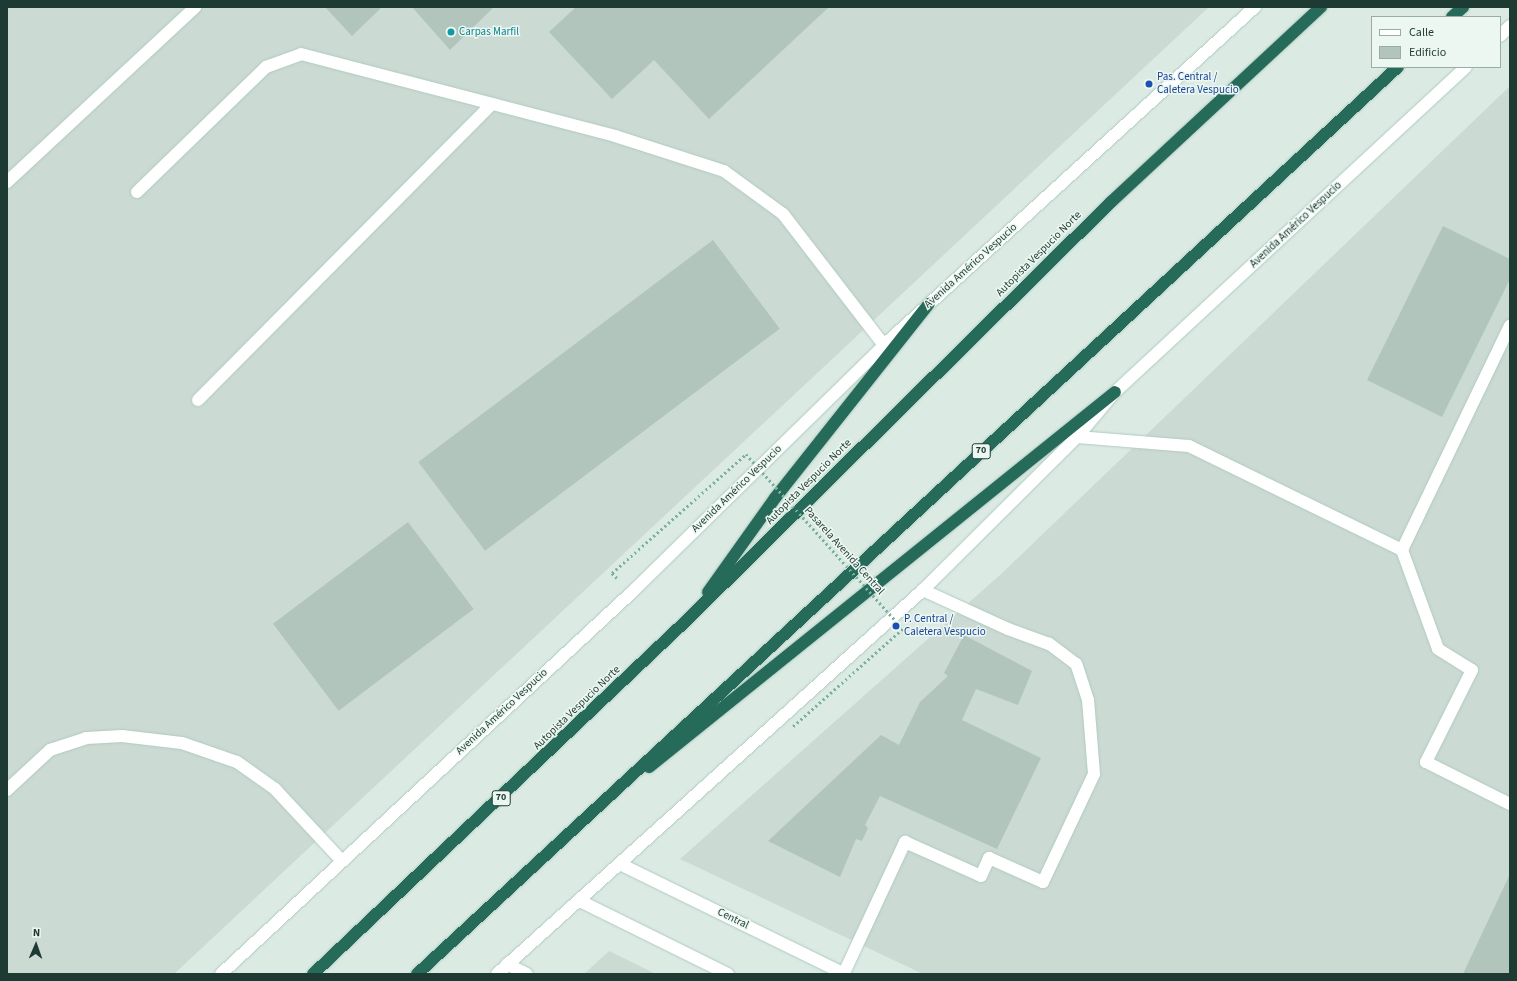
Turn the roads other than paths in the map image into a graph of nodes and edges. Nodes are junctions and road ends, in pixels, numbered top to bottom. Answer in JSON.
{"nodes":[{"id":1,"x":195,"y":7,"type":"edge"},
{"id":2,"x":1321,"y":7,"type":"edge"},
{"id":3,"x":1463,"y":7,"type":"edge"},
{"id":4,"x":1250,"y":8,"type":"edge"},
{"id":5,"x":1453,"y":16,"type":"edge"},
{"id":6,"x":1510,"y":26,"type":"edge"},
{"id":7,"x":1501,"y":35,"type":"edge"},
{"id":8,"x":1397,"y":68,"type":"edge"},
{"id":9,"x":1465,"y":68,"type":"edge"},
{"id":10,"x":492,"y":104,"type":"junction"},
{"id":11,"x":7,"y":182,"type":"edge"},
{"id":12,"x":137,"y":192,"type":"dead end"},
{"id":13,"x":929,"y":304,"type":"junction"},
{"id":14,"x":1510,"y":326,"type":"edge"},
{"id":15,"x":884,"y":345,"type":"junction"},
{"id":16,"x":1115,"y":392,"type":"junction"},
{"id":17,"x":198,"y":400,"type":"dead end"},
{"id":18,"x":1077,"y":437,"type":"junction"},
{"id":19,"x":1402,"y":550,"type":"junction"},
{"id":20,"x":923,"y":590,"type":"junction"},
{"id":21,"x":687,"y":620,"type":"junction"},
{"id":22,"x":7,"y":790,"type":"edge"},
{"id":23,"x":1510,"y":804,"type":"edge"},
{"id":24,"x":564,"y":836,"type":"junction"},
{"id":25,"x":342,"y":861,"type":"junction"},
{"id":26,"x":620,"y":864,"type":"junction"},
{"id":27,"x":580,"y":901,"type":"junction"},
{"id":28,"x":507,"y":964,"type":"junction"},
{"id":29,"x":221,"y":974,"type":"edge"},
{"id":30,"x":313,"y":974,"type":"edge"},
{"id":31,"x":417,"y":974,"type":"edge"},
{"id":32,"x":497,"y":974,"type":"edge"},
{"id":33,"x":527,"y":974,"type":"edge"},
{"id":34,"x":728,"y":974,"type":"edge"},
{"id":35,"x":844,"y":974,"type":"edge"}],
"edges":[{"from":1,"to":11,"type":"main road"},
{"from":2,"to":21,"type":"highway","name":"Autopista Vespucio Norte","number":"70"},
{"from":3,"to":5,"type":"highway"},
{"from":4,"to":13,"type":"main road","name":"Avenida Américo Vespucio"},
{"from":6,"to":7,"type":"main road"},
{"from":8,"to":24,"type":"highway","number":"70"},
{"from":9,"to":16,"type":"main road","name":"Avenida Américo Vespucio"},
{"from":10,"to":12,"type":"main road"},
{"from":10,"to":15,"type":"main road"},
{"from":10,"to":17,"type":"main road"},
{"from":13,"to":15,"type":"main road","name":"Avenida Américo Vespucio"},
{"from":13,"to":21,"type":"highway"},
{"from":14,"to":19,"type":"main road"},
{"from":15,"to":25,"type":"main road","name":"Avenida Américo Vespucio"},
{"from":16,"to":18,"type":"main road","name":"Avenida Américo Vespucio"},
{"from":16,"to":24,"type":"highway"},
{"from":18,"to":19,"type":"main road"},
{"from":18,"to":20,"type":"main road","name":"Avenida Américo Vespucio"},
{"from":19,"to":23,"type":"main road"},
{"from":20,"to":26,"type":"main road","name":"Avenida Américo Vespucio"},
{"from":20,"to":35,"type":"main road"},
{"from":21,"to":30,"type":"highway","name":"Autopista Vespucio Norte","number":"70"},
{"from":22,"to":25,"type":"main road"},
{"from":24,"to":31,"type":"highway","number":"70"},
{"from":25,"to":29,"type":"main road","name":"Avenida Américo Vespucio"},
{"from":26,"to":27,"type":"main road","name":"Avenida Américo Vespucio"},
{"from":26,"to":35,"type":"main road","name":"Central"},
{"from":27,"to":28,"type":"main road","name":"Avenida Américo Vespucio"},
{"from":27,"to":34,"type":"main road"},
{"from":28,"to":32,"type":"main road","name":"Avenida Américo Vespucio"},
{"from":28,"to":33,"type":"main road"}]}
